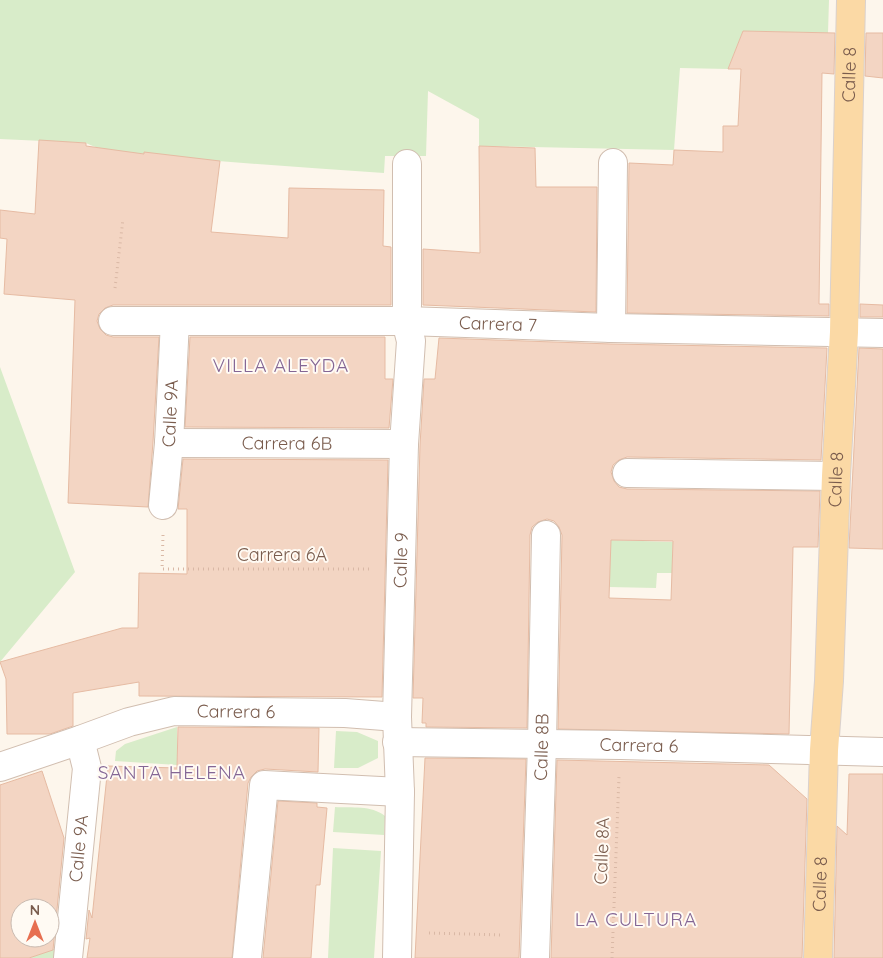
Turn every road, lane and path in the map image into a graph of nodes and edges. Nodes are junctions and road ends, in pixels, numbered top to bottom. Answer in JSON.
{"nodes":[{"id":1,"x":851,"y":0,"type":"edge"},
{"id":2,"x":613,"y":162,"type":"dead end"},
{"id":3,"x":407,"y":164,"type":"dead end"},
{"id":4,"x":123,"y":219,"type":"dead end"},
{"id":5,"x":113,"y":321,"type":"joint"},
{"id":6,"x":175,"y":321,"type":"junction"},
{"id":7,"x":406,"y":321,"type":"junction"},
{"id":8,"x":611,"y":328,"type":"junction"},
{"id":9,"x":844,"y":332,"type":"junction"},
{"id":10,"x":883,"y":333,"type":"edge"},
{"id":11,"x":169,"y":443,"type":"junction"},
{"id":12,"x":404,"y":444,"type":"junction"},
{"id":13,"x":628,"y":473,"type":"dead end"},
{"id":14,"x":836,"y":476,"type":"junction"},
{"id":15,"x":163,"y":504,"type":"dead end"},
{"id":16,"x":546,"y":535,"type":"dead end"},
{"id":17,"x":162,"y":569,"type":"dead end"},
{"id":18,"x":402,"y":569,"type":"junction"},
{"id":19,"x":397,"y":730,"type":"junction"},
{"id":20,"x":80,"y":740,"type":"junction"},
{"id":21,"x":542,"y":744,"type":"junction"},
{"id":22,"x":620,"y":745,"type":"junction"},
{"id":23,"x":824,"y":750,"type":"junction"},
{"id":24,"x":883,"y":752,"type":"edge"},
{"id":25,"x":0,"y":767,"type":"edge"},
{"id":26,"x":400,"y":792,"type":"junction"},
{"id":27,"x":398,"y":945,"type":"edge"},
{"id":28,"x":536,"y":947,"type":"edge"},
{"id":29,"x":68,"y":958,"type":"edge"},
{"id":30,"x":247,"y":958,"type":"edge"},
{"id":31,"x":612,"y":958,"type":"edge"},
{"id":32,"x":818,"y":958,"type":"edge"}],
"edges":[{"from":1,"to":9,"type":"main road","name":"Calle 8"},
{"from":2,"to":8,"type":"street"},
{"from":3,"to":7,"type":"street","name":"Calle 9"},
{"from":4,"to":5,"type":"path"},
{"from":5,"to":6,"type":"street","name":"Carrera 7"},
{"from":6,"to":7,"type":"street","name":"Carrera 7"},
{"from":6,"to":11,"type":"street","name":"Calle 9A"},
{"from":7,"to":8,"type":"street","name":"Carrera 7"},
{"from":7,"to":12,"type":"street","name":"Calle 9"},
{"from":8,"to":9,"type":"street","name":"Carrera 7"},
{"from":9,"to":10,"type":"street","name":"Carrera 7"},
{"from":9,"to":14,"type":"main road","name":"Calle 8"},
{"from":11,"to":12,"type":"street","name":"Carrera 6B"},
{"from":11,"to":15,"type":"street","name":"Calle 9A"},
{"from":12,"to":18,"type":"street","name":"Calle 9"},
{"from":13,"to":14,"type":"street"},
{"from":14,"to":23,"type":"main road","name":"Calle 8"},
{"from":16,"to":21,"type":"street","name":"Calle 8B"},
{"from":17,"to":18,"type":"path","name":"Carrera 6A"},
{"from":18,"to":19,"type":"street","name":"Calle 9"},
{"from":19,"to":20,"type":"street","name":"Carrera 6"},
{"from":19,"to":21,"type":"street","name":"Carrera 6"},
{"from":19,"to":26,"type":"street","name":"Calle 9"},
{"from":20,"to":25,"type":"street","name":"Carrera 6"},
{"from":20,"to":29,"type":"street","name":"Calle 9A"},
{"from":21,"to":22,"type":"street","name":"Carrera 6"},
{"from":21,"to":28,"type":"street","name":"Calle 8B"},
{"from":22,"to":23,"type":"street","name":"Carrera 6"},
{"from":22,"to":31,"type":"path","name":"Calle 8A"},
{"from":23,"to":24,"type":"street","name":"Carrera 6"},
{"from":23,"to":32,"type":"main road","name":"Calle 8"},
{"from":26,"to":27,"type":"street","name":"Calle 9"},
{"from":26,"to":30,"type":"street"},
{"from":27,"to":28,"type":"path"}]}
